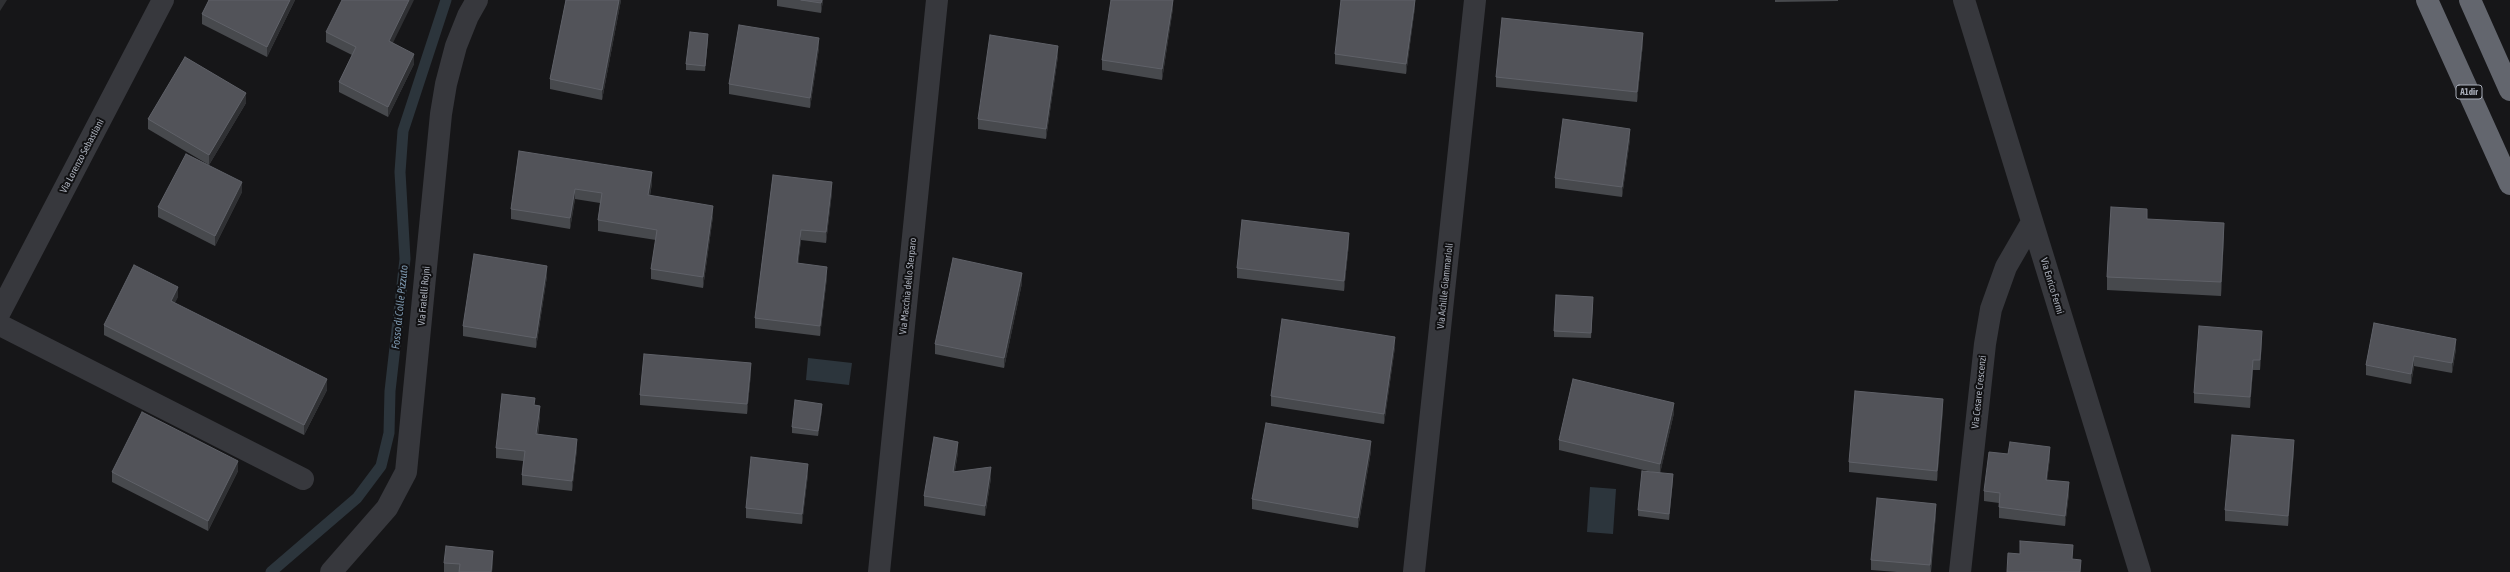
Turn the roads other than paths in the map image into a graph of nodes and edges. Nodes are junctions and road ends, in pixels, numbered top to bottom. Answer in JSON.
{"nodes":[{"id":1,"x":163,"y":0,"type":"edge"},
{"id":2,"x":477,"y":0,"type":"edge"},
{"id":3,"x":937,"y":0,"type":"edge"},
{"id":4,"x":1475,"y":0,"type":"edge"},
{"id":5,"x":1964,"y":0,"type":"edge"},
{"id":6,"x":2427,"y":0,"type":"edge"},
{"id":7,"x":2470,"y":0,"type":"edge"},
{"id":8,"x":2510,"y":90,"type":"edge"},
{"id":9,"x":2510,"y":184,"type":"edge"},
{"id":10,"x":2032,"y":222,"type":"junction"},
{"id":11,"x":0,"y":312,"type":"edge"},
{"id":12,"x":0,"y":325,"type":"edge"},
{"id":13,"x":303,"y":479,"type":"dead end"},
{"id":14,"x":331,"y":572,"type":"edge"},
{"id":15,"x":879,"y":572,"type":"edge"},
{"id":16,"x":1414,"y":572,"type":"edge"},
{"id":17,"x":1960,"y":572,"type":"edge"},
{"id":18,"x":2140,"y":572,"type":"edge"}],
"edges":[{"from":1,"to":11,"type":"street","name":"Via Lorenzo Sebastiani"},
{"from":2,"to":14,"type":"street","name":"Via Fratelli Rojni"},
{"from":3,"to":15,"type":"street","name":"Via Macchia dello Sterparo"},
{"from":4,"to":16,"type":"street","name":"Via Achille Giammarioli"},
{"from":5,"to":10,"type":"street","name":"Via Enrico Fermi"},
{"from":6,"to":9,"type":"highway","number":"A1dir"},
{"from":7,"to":8,"type":"highway"},
{"from":10,"to":17,"type":"street","name":"Via Cesare Crescenzi"},
{"from":10,"to":18,"type":"street","name":"Via Enrico Fermi"},
{"from":12,"to":13,"type":"street"}]}
